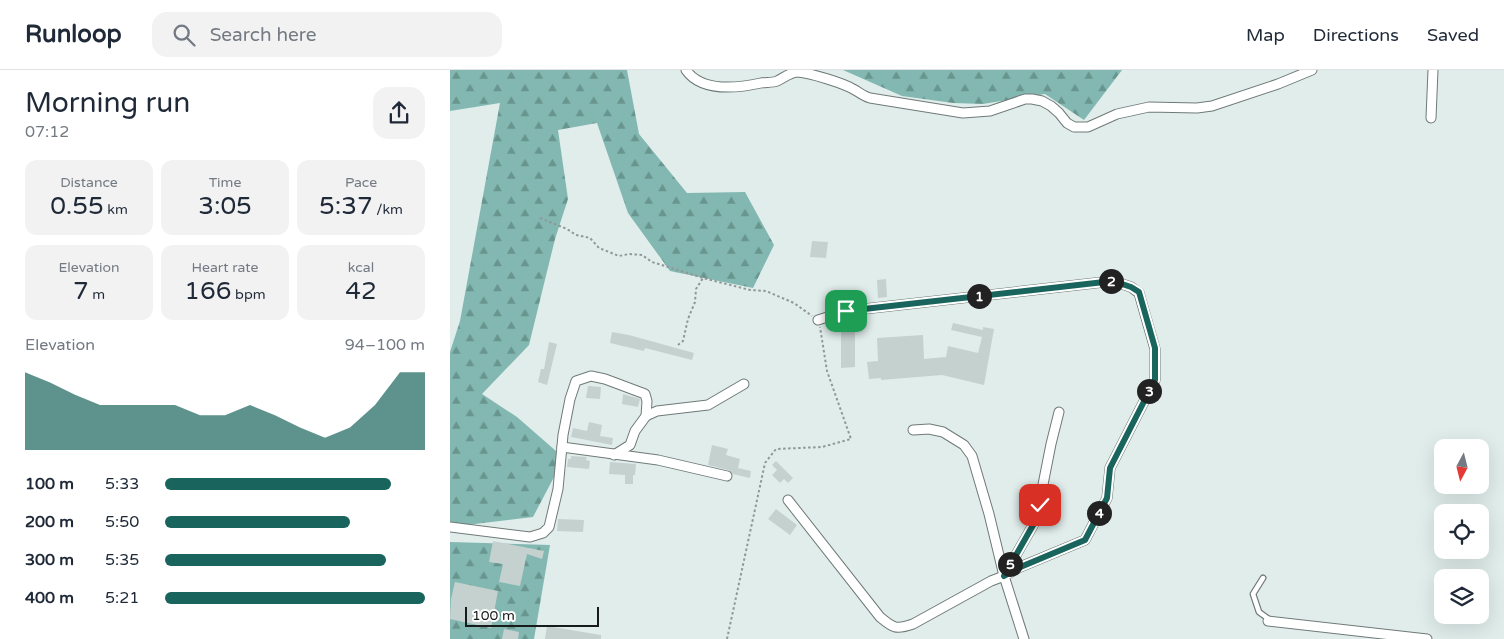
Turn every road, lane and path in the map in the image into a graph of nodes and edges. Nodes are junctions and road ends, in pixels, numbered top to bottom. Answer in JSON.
{"nodes":[{"id":1,"x":686,"y":70,"type":"edge"},
{"id":2,"x":1312,"y":70,"type":"edge"},
{"id":3,"x":1433,"y":70,"type":"edge"},
{"id":4,"x":1431,"y":118,"type":"dead end"},
{"id":5,"x":703,"y":278,"type":"dead end"},
{"id":6,"x":818,"y":320,"type":"dead end"},
{"id":7,"x":678,"y":345,"type":"dead end"},
{"id":8,"x":744,"y":384,"type":"dead end"},
{"id":9,"x":1059,"y":412,"type":"dead end"},
{"id":10,"x":646,"y":416,"type":"junction"},
{"id":11,"x":913,"y":430,"type":"dead end"},
{"id":12,"x":562,"y":447,"type":"junction"},
{"id":13,"x":614,"y":455,"type":"junction"},
{"id":14,"x":727,"y":476,"type":"dead end"},
{"id":15,"x":788,"y":500,"type":"dead end"},
{"id":16,"x":450,"y":528,"type":"edge"},
{"id":17,"x":1004,"y":576,"type":"junction"},
{"id":18,"x":1263,"y":578,"type":"dead end"},
{"id":19,"x":1270,"y":622,"type":"joint"},
{"id":20,"x":1024,"y":639,"type":"edge"},
{"id":21,"x":1427,"y":639,"type":"edge"}],
"edges":[{"from":1,"to":2,"type":"street"},
{"from":3,"to":4,"type":"street"},
{"from":5,"to":7,"type":"path"},
{"from":6,"to":17,"type":"street"},
{"from":8,"to":10,"type":"street"},
{"from":9,"to":17,"type":"street"},
{"from":10,"to":12,"type":"street"},
{"from":10,"to":13,"type":"street"},
{"from":11,"to":17,"type":"street"},
{"from":12,"to":13,"type":"street"},
{"from":12,"to":16,"type":"street"},
{"from":13,"to":14,"type":"street"},
{"from":15,"to":17,"type":"street"},
{"from":17,"to":20,"type":"street"},
{"from":18,"to":19,"type":"lane"},
{"from":19,"to":21,"type":"street"}]}
